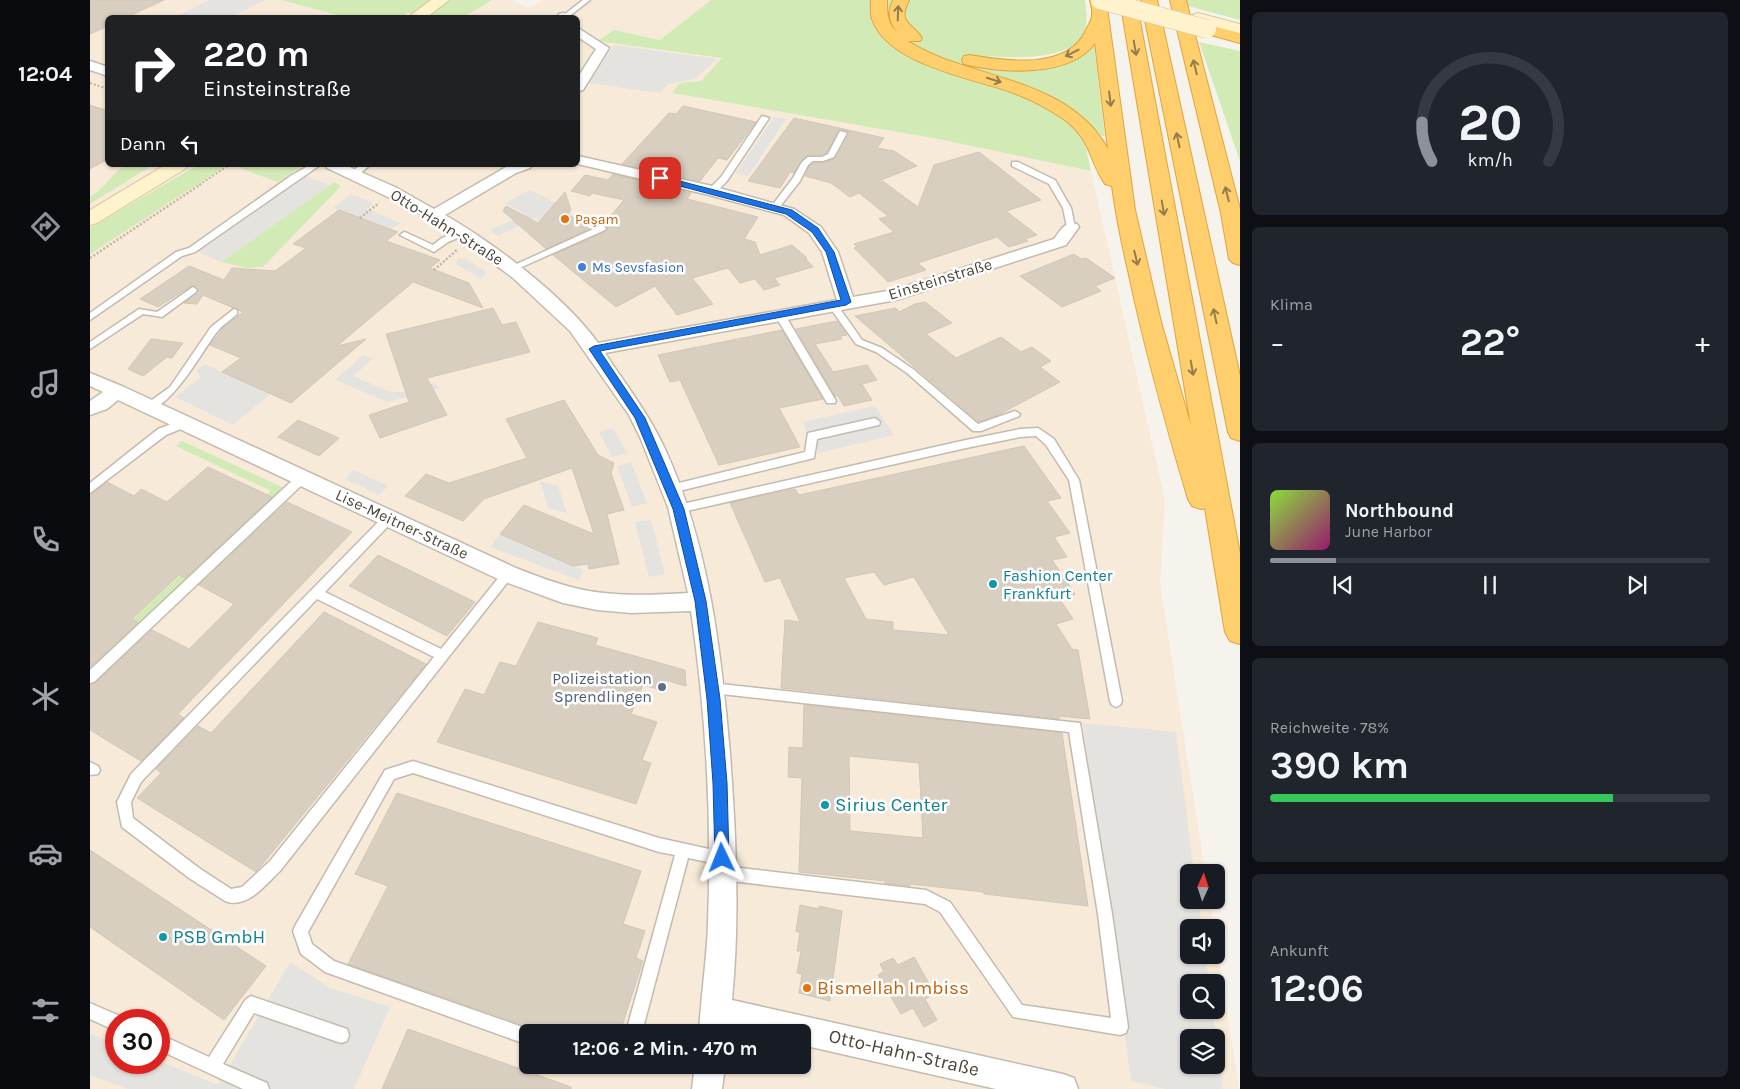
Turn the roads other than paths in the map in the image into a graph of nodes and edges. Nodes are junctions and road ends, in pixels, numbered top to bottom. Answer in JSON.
{"nodes":[{"id":1,"x":441,"y":0,"type":"edge"},
{"id":2,"x":587,"y":0,"type":"edge"},
{"id":3,"x":879,"y":0,"type":"edge"},
{"id":4,"x":901,"y":0,"type":"edge"},
{"id":5,"x":1129,"y":0,"type":"edge"},
{"id":6,"x":1149,"y":0,"type":"edge"},
{"id":7,"x":1178,"y":0,"type":"edge"},
{"id":8,"x":1099,"y":5,"type":"edge"},
{"id":9,"x":418,"y":15,"type":"edge"},
{"id":10,"x":566,"y":15,"type":"edge"},
{"id":11,"x":1206,"y":26,"type":"junction"},
{"id":12,"x":580,"y":33,"type":"edge"},
{"id":13,"x":1240,"y":33,"type":"edge"},
{"id":14,"x":90,"y":65,"type":"edge"},
{"id":15,"x":105,"y":71,"type":"edge"},
{"id":16,"x":90,"y":78,"type":"edge"},
{"id":17,"x":105,"y":83,"type":"edge"},
{"id":18,"x":580,"y":84,"type":"edge"},
{"id":19,"x":765,"y":118,"type":"dead end"},
{"id":20,"x":843,"y":134,"type":"dead end"},
{"id":21,"x":580,"y":160,"type":"edge"},
{"id":22,"x":1015,"y":164,"type":"dead end"},
{"id":23,"x":175,"y":167,"type":"edge"},
{"id":24,"x":313,"y":167,"type":"edge"},
{"id":25,"x":346,"y":167,"type":"edge"},
{"id":26,"x":519,"y":167,"type":"edge"},
{"id":27,"x":360,"y":169,"type":"edge"},
{"id":28,"x":712,"y":191,"type":"junction"},
{"id":29,"x":775,"y":208,"type":"junction"},
{"id":30,"x":1125,"y":210,"type":"junction"},
{"id":31,"x":434,"y":215,"type":"junction"},
{"id":32,"x":90,"y":219,"type":"edge"},
{"id":33,"x":1071,"y":227,"type":"joint"},
{"id":34,"x":602,"y":228,"type":"dead end"},
{"id":35,"x":404,"y":235,"type":"dead end"},
{"id":36,"x":469,"y":237,"type":"junction"},
{"id":37,"x":1240,"y":259,"type":"edge"},
{"id":38,"x":512,"y":268,"type":"junction"},
{"id":39,"x":193,"y":290,"type":"dead end"},
{"id":40,"x":840,"y":303,"type":"junction"},
{"id":41,"x":234,"y":312,"type":"dead end"},
{"id":42,"x":780,"y":314,"type":"junction"},
{"id":43,"x":90,"y":317,"type":"edge"},
{"id":44,"x":90,"y":346,"type":"edge"},
{"id":45,"x":594,"y":349,"type":"junction"},
{"id":46,"x":90,"y":379,"type":"edge"},
{"id":47,"x":117,"y":391,"type":"junction"},
{"id":48,"x":831,"y":401,"type":"dead end"},
{"id":49,"x":149,"y":406,"type":"junction"},
{"id":50,"x":90,"y":408,"type":"edge"},
{"id":51,"x":1015,"y":414,"type":"dead end"},
{"id":52,"x":875,"y":422,"type":"dead end"},
{"id":53,"x":184,"y":423,"type":"junction"},
{"id":54,"x":1240,"y":432,"type":"edge"},
{"id":55,"x":302,"y":478,"type":"junction"},
{"id":56,"x":90,"y":489,"type":"edge"},
{"id":57,"x":674,"y":499,"type":"junction"},
{"id":58,"x":389,"y":518,"type":"junction"},
{"id":59,"x":508,"y":574,"type":"junction"},
{"id":60,"x":316,"y":593,"type":"junction"},
{"id":61,"x":700,"y":601,"type":"junction"},
{"id":62,"x":1238,"y":622,"type":"edge"},
{"id":63,"x":442,"y":656,"type":"junction"},
{"id":64,"x":90,"y":678,"type":"edge"},
{"id":65,"x":712,"y":688,"type":"junction"},
{"id":66,"x":1116,"y":700,"type":"dead end"},
{"id":67,"x":683,"y":851,"type":"junction"},
{"id":68,"x":722,"y":865,"type":"junction"},
{"id":69,"x":90,"y":1011,"type":"edge"},
{"id":70,"x":105,"y":1018,"type":"edge"},
{"id":71,"x":716,"y":1022,"type":"edge"},
{"id":72,"x":636,"y":1024,"type":"edge"},
{"id":73,"x":519,"y":1034,"type":"edge"},
{"id":74,"x":340,"y":1035,"type":"dead end"},
{"id":75,"x":170,"y":1047,"type":"edge"},
{"id":76,"x":212,"y":1067,"type":"junction"},
{"id":77,"x":709,"y":1074,"type":"edge"},
{"id":78,"x":261,"y":1089,"type":"edge"},
{"id":79,"x":707,"y":1089,"type":"edge"},
{"id":80,"x":1063,"y":1089,"type":"edge"}],
"edges":[{"from":1,"to":9,"type":"main road"},
{"from":2,"to":10,"type":"lane"},
{"from":3,"to":30,"type":"highway","one_way":true},
{"from":8,"to":4,"type":"highway","one_way":true},
{"from":5,"to":11,"type":"main road"},
{"from":5,"to":62,"type":"highway","one_way":true},
{"from":54,"to":6,"type":"highway","one_way":true},
{"from":37,"to":7,"type":"highway","one_way":true},
{"from":8,"to":11,"type":"main road","bridge":true},
{"from":8,"to":30,"type":"highway","one_way":true},
{"from":11,"to":13,"type":"main road"},
{"from":12,"to":18,"type":"street"},
{"from":14,"to":15,"type":"street"},
{"from":16,"to":17,"type":"street"},
{"from":19,"to":28,"type":"lane"},
{"from":20,"to":29,"type":"lane"},
{"from":21,"to":28,"type":"street"},
{"from":22,"to":33,"type":"lane"},
{"from":23,"to":32,"type":"main road"},
{"from":24,"to":43,"type":"lane"},
{"from":25,"to":27,"type":"street","name":"Otto-Hahn-Straße"},
{"from":26,"to":31,"type":"street"},
{"from":27,"to":31,"type":"street","name":"Otto-Hahn-Straße"},
{"from":28,"to":29,"type":"street"},
{"from":29,"to":40,"type":"street"},
{"from":30,"to":62,"type":"highway","one_way":true},
{"from":31,"to":36,"type":"street","name":"Otto-Hahn-Straße"},
{"from":33,"to":40,"type":"street","name":"Einsteinstraße"},
{"from":34,"to":38,"type":"lane"},
{"from":35,"to":36,"type":"lane"},
{"from":36,"to":38,"type":"street","name":"Otto-Hahn-Straße"},
{"from":38,"to":45,"type":"street","name":"Otto-Hahn-Straße"},
{"from":39,"to":44,"type":"lane"},
{"from":40,"to":42,"type":"street","name":"Einsteinstraße"},
{"from":40,"to":51,"type":"lane"},
{"from":41,"to":49,"type":"lane"},
{"from":42,"to":45,"type":"street","name":"Einsteinstraße"},
{"from":42,"to":48,"type":"lane"},
{"from":45,"to":57,"type":"street","name":"Otto-Hahn-Straße"},
{"from":46,"to":47,"type":"street","name":"Lise-Meitner-Straße"},
{"from":47,"to":49,"type":"street","name":"Lise-Meitner-Straße"},
{"from":47,"to":50,"type":"street"},
{"from":49,"to":53,"type":"street","name":"Lise-Meitner-Straße"},
{"from":52,"to":57,"type":"lane"},
{"from":53,"to":55,"type":"street","name":"Lise-Meitner-Straße"},
{"from":53,"to":56,"type":"lane"},
{"from":55,"to":58,"type":"street","name":"Lise-Meitner-Straße"},
{"from":55,"to":64,"type":"lane"},
{"from":57,"to":61,"type":"street","name":"Otto-Hahn-Straße"},
{"from":57,"to":66,"type":"lane"},
{"from":58,"to":59,"type":"street","name":"Lise-Meitner-Straße"},
{"from":58,"to":60,"type":"lane"},
{"from":59,"to":61,"type":"street","name":"Lise-Meitner-Straße"},
{"from":59,"to":63,"type":"lane"},
{"from":60,"to":63,"type":"lane"},
{"from":60,"to":63,"type":"lane"},
{"from":61,"to":65,"type":"street","name":"Otto-Hahn-Straße"},
{"from":65,"to":68,"type":"street","name":"Otto-Hahn-Straße"},
{"from":65,"to":68,"type":"lane"},
{"from":67,"to":68,"type":"lane"},
{"from":67,"to":72,"type":"lane"},
{"from":67,"to":73,"type":"lane"},
{"from":68,"to":71,"type":"street","name":"Otto-Hahn-Straße"},
{"from":69,"to":70,"type":"lane"},
{"from":71,"to":80,"type":"street","name":"Otto-Hahn-Straße"},
{"from":74,"to":76,"type":"lane"},
{"from":75,"to":76,"type":"lane"},
{"from":76,"to":78,"type":"lane"},
{"from":77,"to":79,"type":"street"}]}
